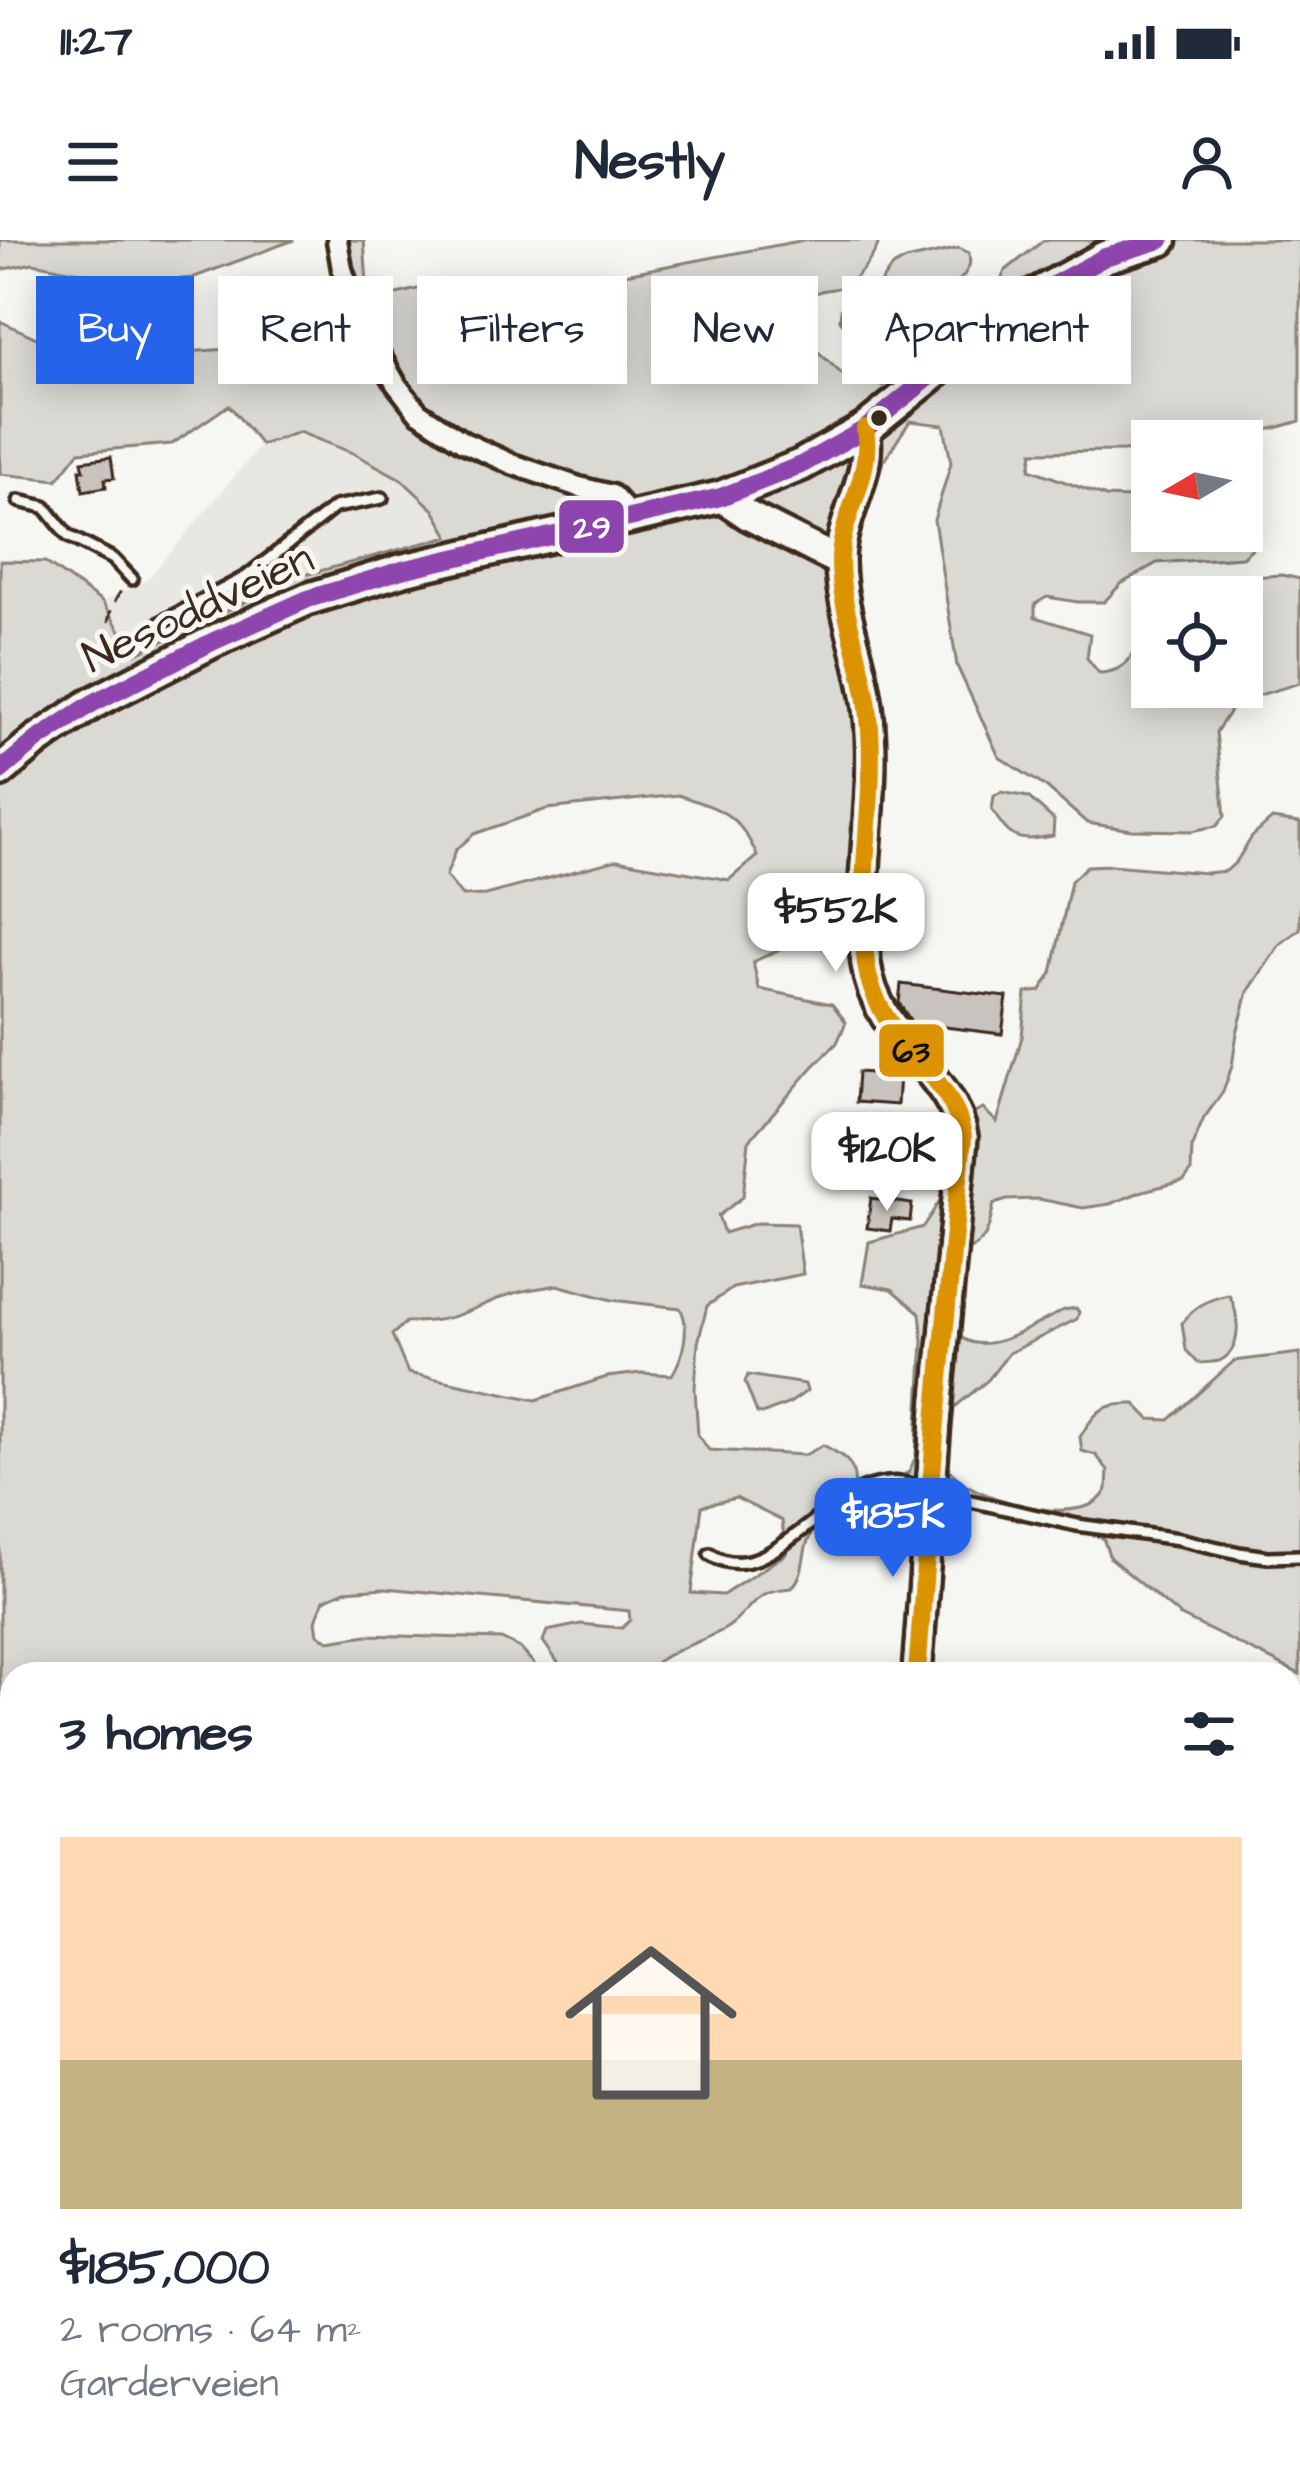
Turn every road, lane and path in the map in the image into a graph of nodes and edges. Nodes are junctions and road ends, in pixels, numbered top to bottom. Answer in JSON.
{"nodes":[{"id":1,"x":337,"y":240,"type":"edge"},
{"id":2,"x":1161,"y":240,"type":"edge"},
{"id":3,"x":865,"y":429,"type":"junction"},
{"id":4,"x":721,"y":497,"type":"junction"},
{"id":5,"x":382,"y":498,"type":"dead end"},
{"id":6,"x":19,"y":501,"type":"dead end"},
{"id":7,"x":633,"y":518,"type":"junction"},
{"id":8,"x":840,"y":562,"type":"junction"},
{"id":9,"x":132,"y":579,"type":"joint"},
{"id":10,"x":158,"y":624,"type":"dead end"},
{"id":11,"x":125,"y":686,"type":"junction"},
{"id":12,"x":0,"y":771,"type":"edge"},
{"id":13,"x":931,"y":1492,"type":"junction"},
{"id":14,"x":710,"y":1554,"type":"dead end"},
{"id":15,"x":1300,"y":1556,"type":"edge"},
{"id":16,"x":917,"y":1662,"type":"edge"}],
"edges":[{"from":1,"to":7,"type":"street"},
{"from":2,"to":3,"type":"main road","name":"Nesoddveien"},
{"from":3,"to":4,"type":"main road","name":"Nesoddveien"},
{"from":3,"to":8,"type":"street"},
{"from":4,"to":7,"type":"main road","name":"Nesoddveien"},
{"from":4,"to":8,"type":"street"},
{"from":5,"to":10,"type":"lane"},
{"from":6,"to":9,"type":"lane"},
{"from":7,"to":11,"type":"main road","name":"Nesoddveien"},
{"from":8,"to":13,"type":"street"},
{"from":9,"to":11,"type":"path"},
{"from":11,"to":12,"type":"main road","name":"Nesoddveien"},
{"from":13,"to":14,"type":"lane"},
{"from":13,"to":15,"type":"lane"},
{"from":13,"to":16,"type":"street"}]}
